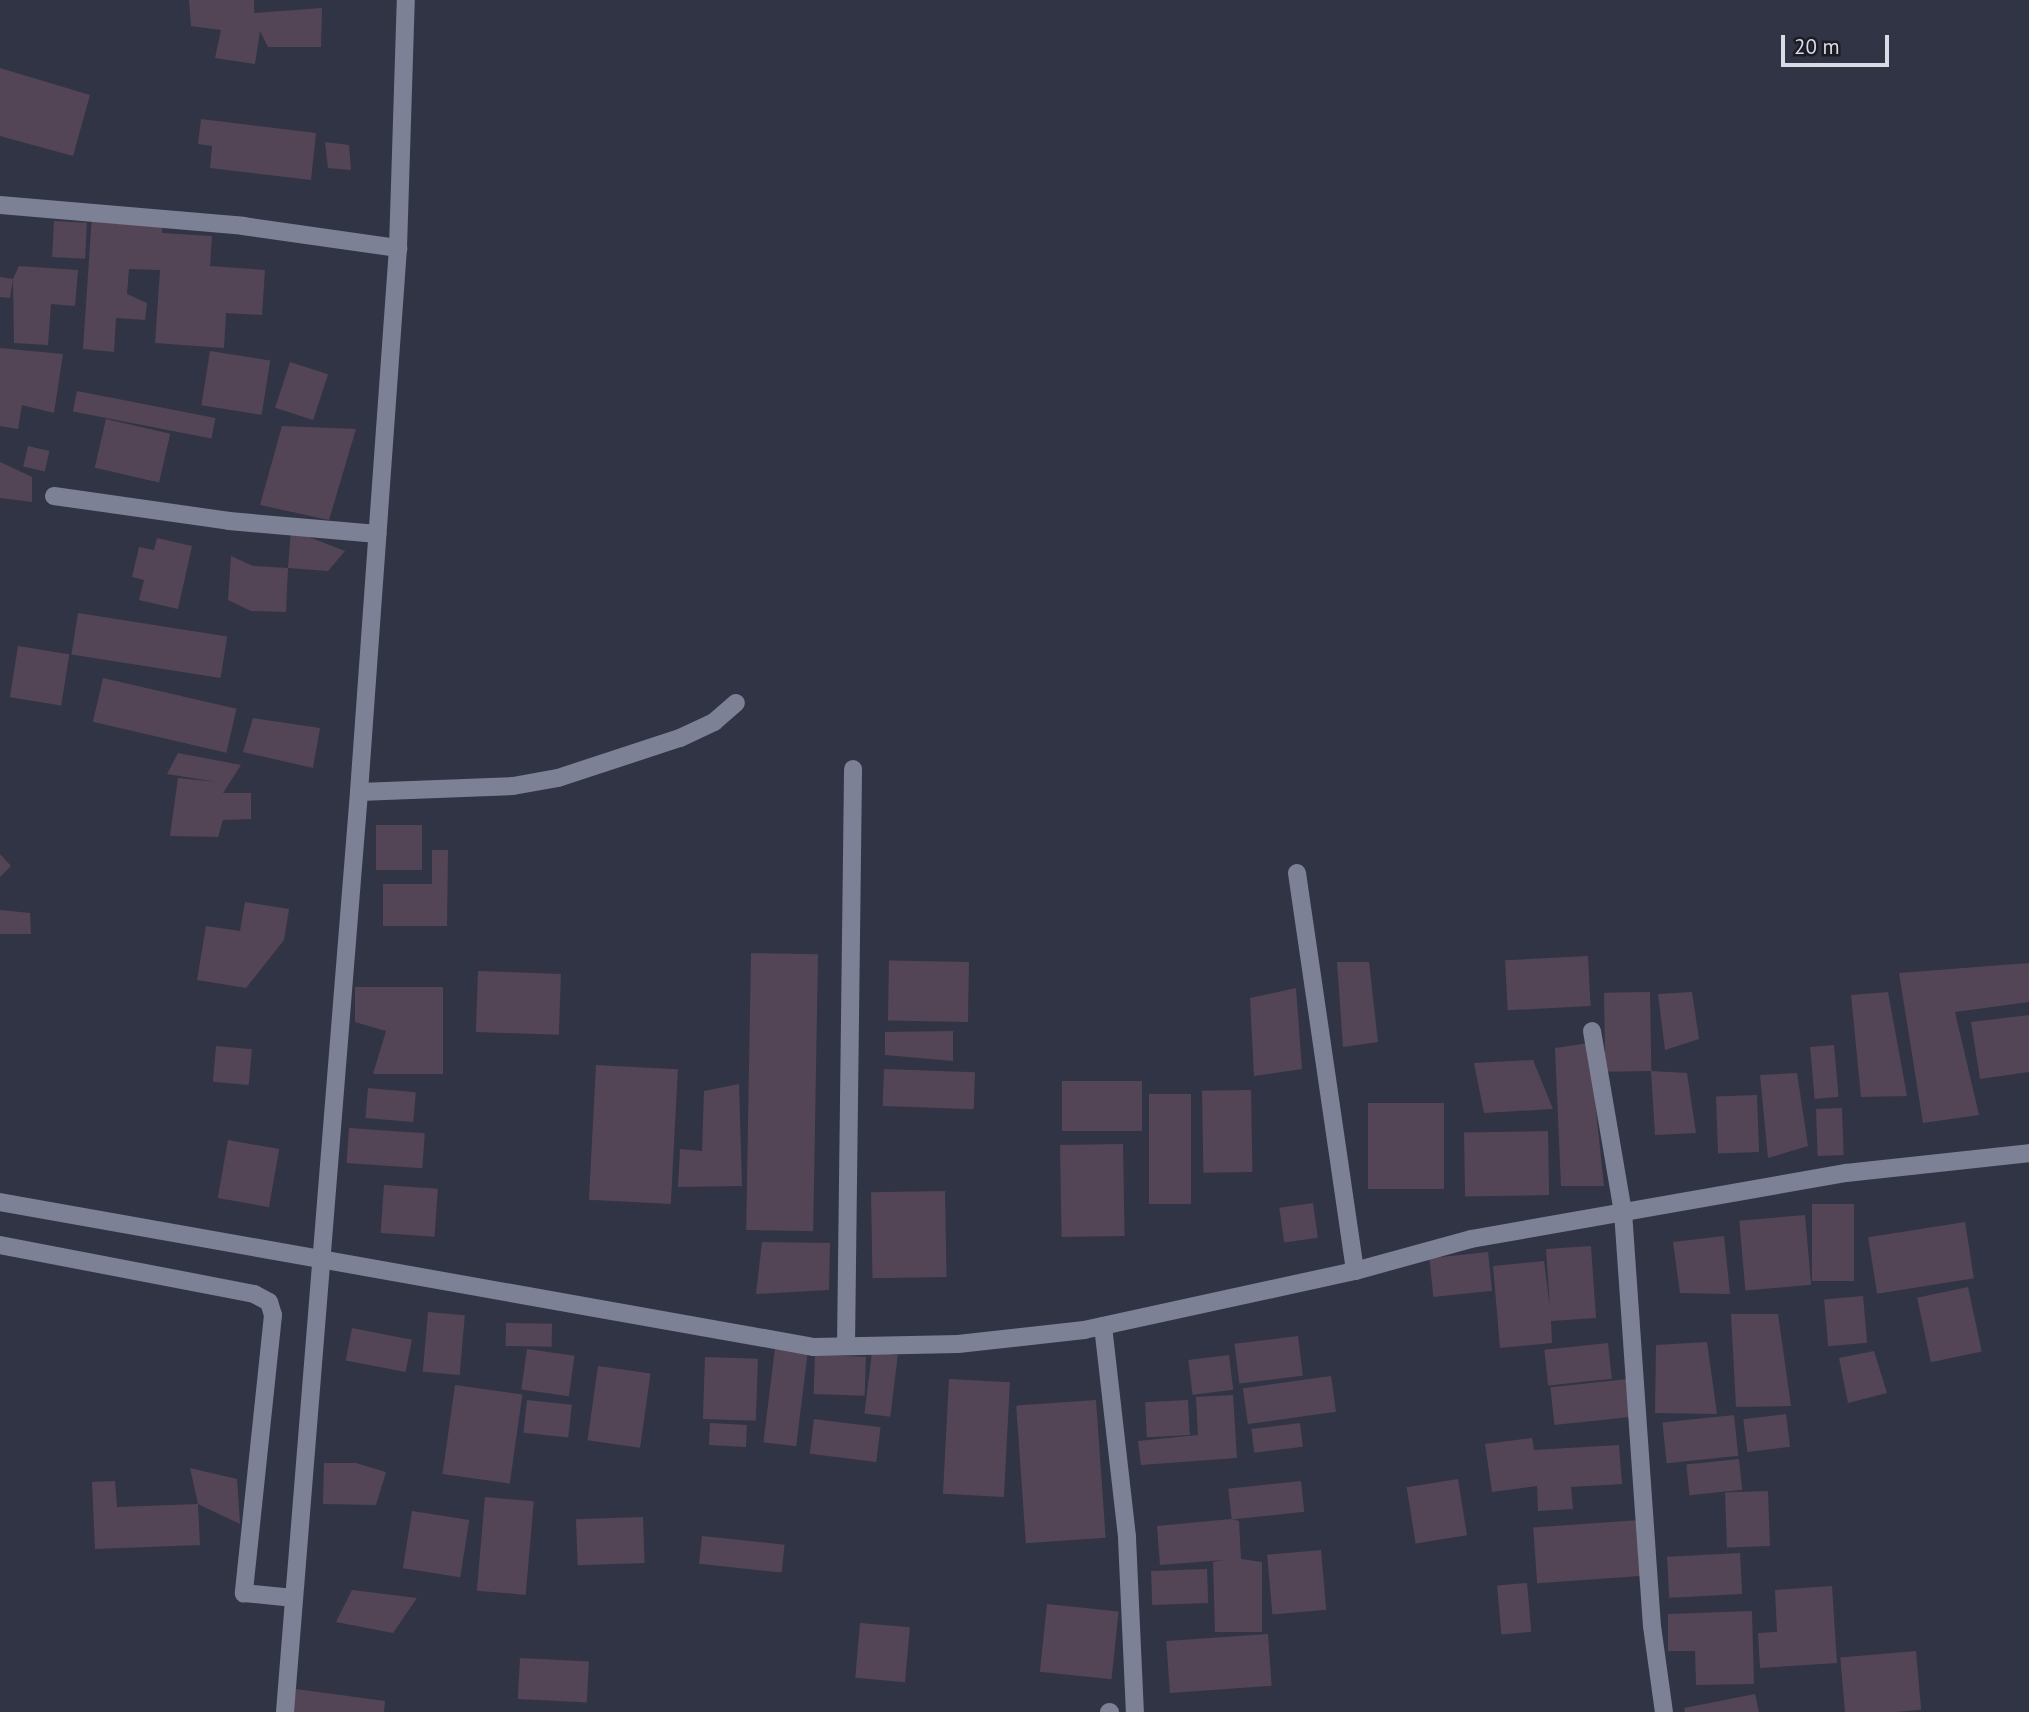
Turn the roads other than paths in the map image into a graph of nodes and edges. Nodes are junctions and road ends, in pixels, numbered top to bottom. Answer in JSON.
{"nodes":[{"id":1,"x":406,"y":0,"type":"edge"},
{"id":2,"x":0,"y":205,"type":"edge"},
{"id":3,"x":398,"y":248,"type":"junction"},
{"id":4,"x":54,"y":496,"type":"dead end"},
{"id":5,"x":377,"y":534,"type":"junction"},
{"id":6,"x":736,"y":703,"type":"dead end"},
{"id":7,"x":853,"y":769,"type":"dead end"},
{"id":8,"x":359,"y":792,"type":"junction"},
{"id":9,"x":1297,"y":873,"type":"dead end"},
{"id":10,"x":1592,"y":1031,"type":"dead end"},
{"id":11,"x":2029,"y":1153,"type":"edge"},
{"id":12,"x":0,"y":1202,"type":"edge"},
{"id":13,"x":1623,"y":1212,"type":"junction"},
{"id":14,"x":0,"y":1244,"type":"edge"},
{"id":15,"x":319,"y":1258,"type":"junction"},
{"id":16,"x":1355,"y":1271,"type":"junction"},
{"id":17,"x":1104,"y":1325,"type":"junction"},
{"id":18,"x":846,"y":1346,"type":"junction"},
{"id":19,"x":286,"y":1597,"type":"junction"},
{"id":20,"x":285,"y":1712,"type":"edge"},
{"id":21,"x":1135,"y":1712,"type":"edge"},
{"id":22,"x":1664,"y":1712,"type":"edge"}],
"edges":[{"from":1,"to":3,"type":"street"},
{"from":2,"to":3,"type":"street"},
{"from":3,"to":5,"type":"street"},
{"from":4,"to":5,"type":"street"},
{"from":5,"to":8,"type":"street"},
{"from":6,"to":8,"type":"street"},
{"from":7,"to":18,"type":"street"},
{"from":8,"to":15,"type":"street"},
{"from":9,"to":16,"type":"street"},
{"from":10,"to":13,"type":"street"},
{"from":11,"to":13,"type":"street"},
{"from":12,"to":15,"type":"street"},
{"from":13,"to":16,"type":"street"},
{"from":13,"to":22,"type":"street"},
{"from":14,"to":19,"type":"street"},
{"from":15,"to":18,"type":"street"},
{"from":15,"to":19,"type":"street"},
{"from":16,"to":17,"type":"street"},
{"from":17,"to":18,"type":"street"},
{"from":17,"to":21,"type":"street"},
{"from":19,"to":20,"type":"street"}]}
